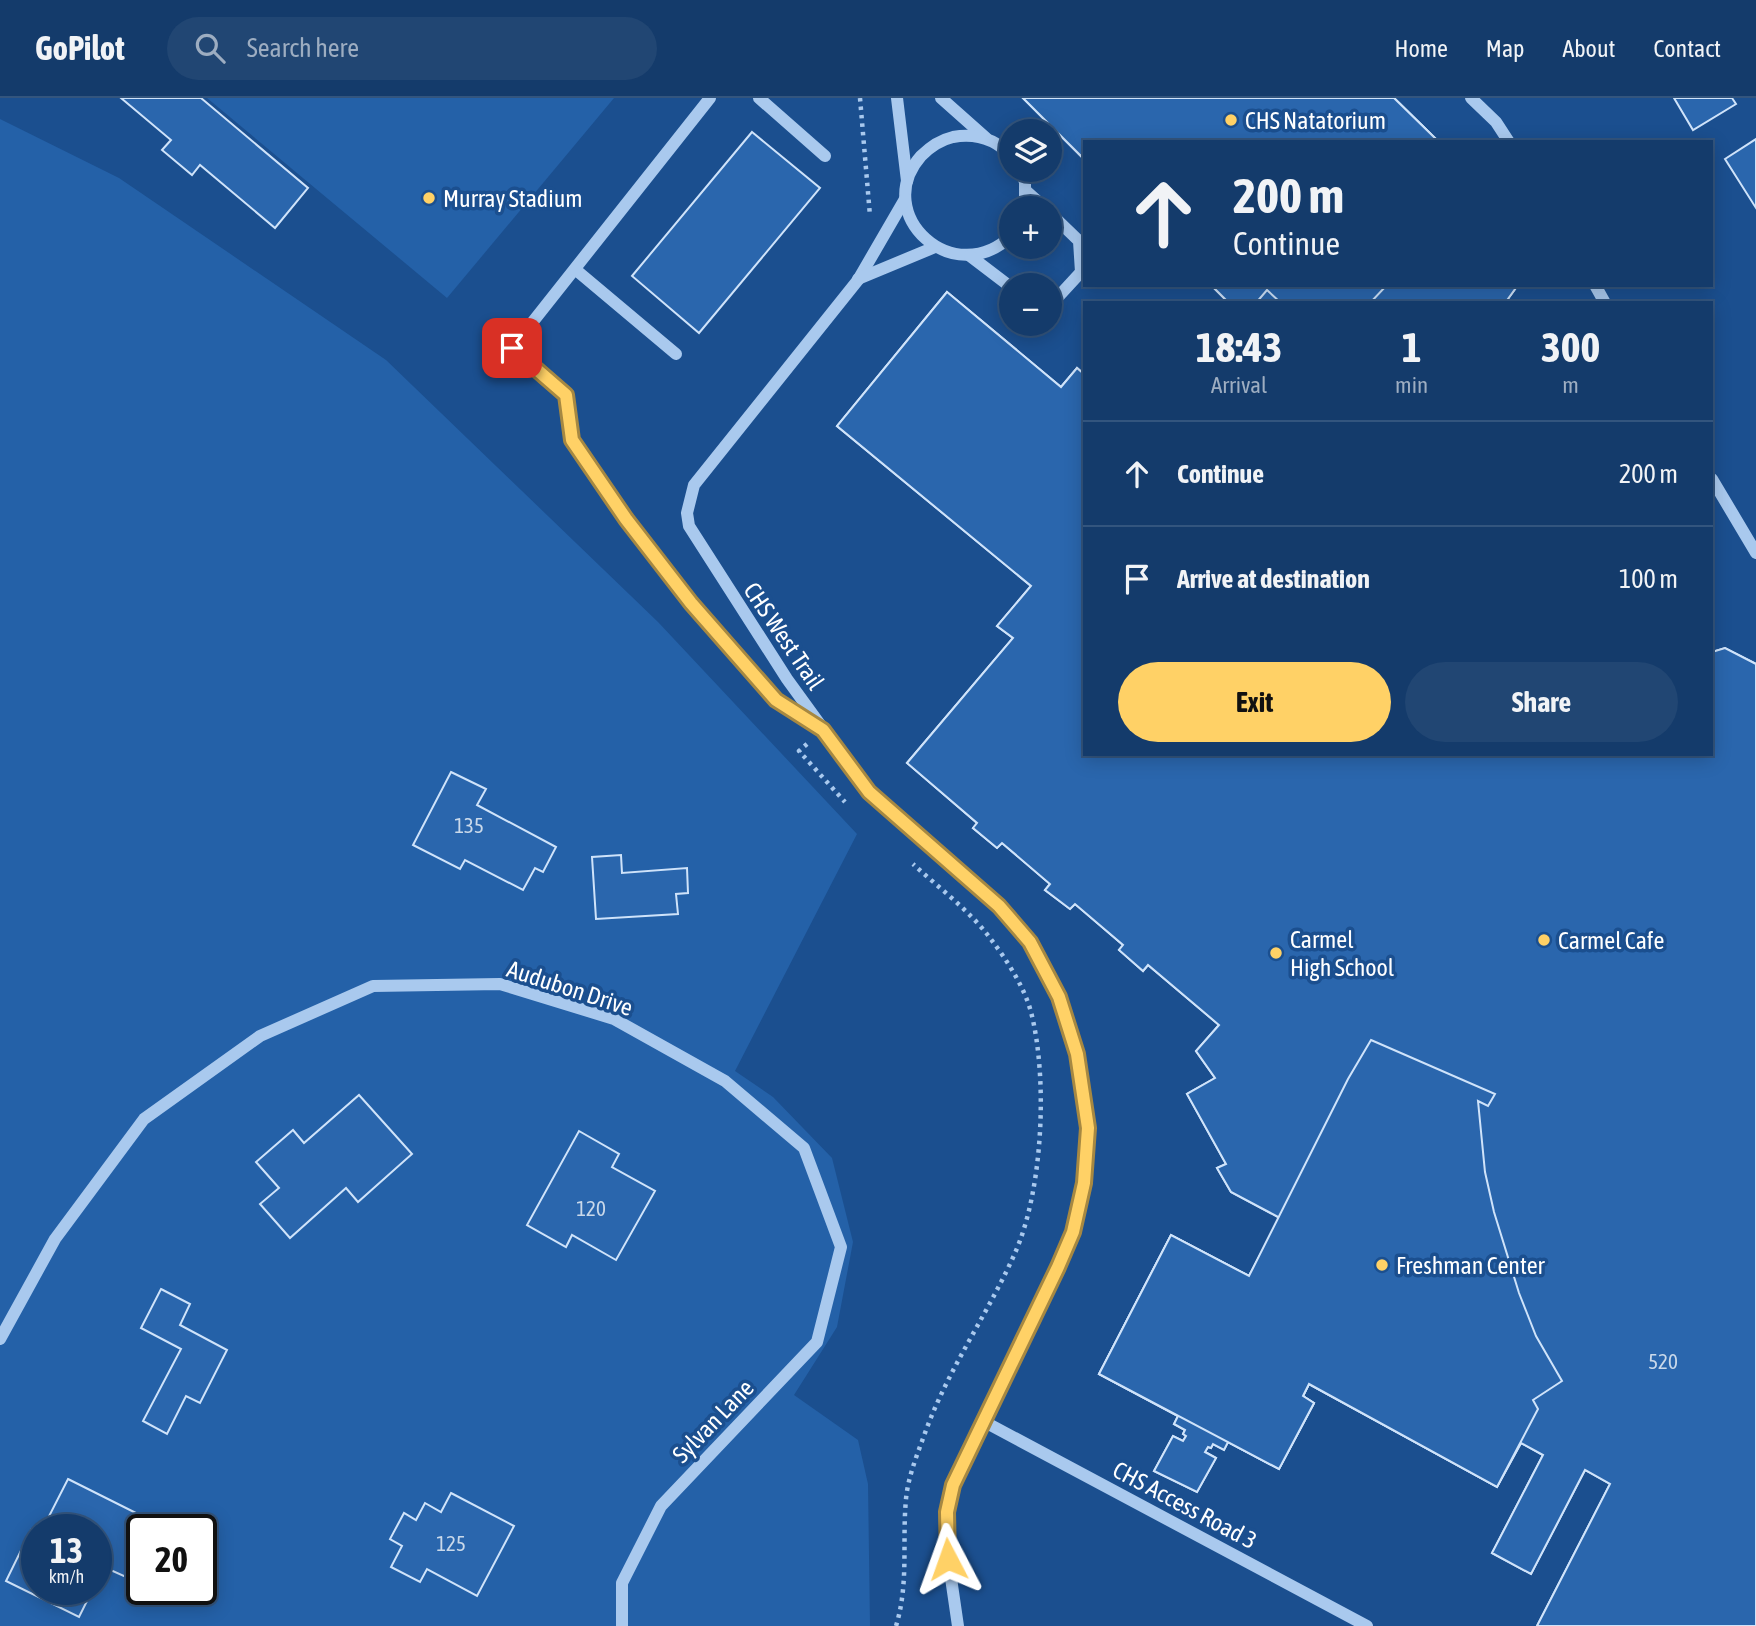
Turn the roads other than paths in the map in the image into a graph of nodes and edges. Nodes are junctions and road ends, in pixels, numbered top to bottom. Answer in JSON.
{"nodes":[{"id":1,"x":710,"y":98,"type":"edge"},
{"id":2,"x":759,"y":98,"type":"edge"},
{"id":3,"x":897,"y":98,"type":"edge"},
{"id":4,"x":941,"y":98,"type":"edge"},
{"id":5,"x":1471,"y":98,"type":"edge"},
{"id":6,"x":986,"y":139,"type":"junction"},
{"id":7,"x":1507,"y":140,"type":"edge"},
{"id":8,"x":999,"y":148,"type":"edge"},
{"id":9,"x":825,"y":156,"type":"dead end"},
{"id":10,"x":1024,"y":182,"type":"edge"},
{"id":11,"x":907,"y":183,"type":"junction"},
{"id":12,"x":1026,"y":190,"type":"junction"},
{"id":13,"x":1026,"y":196,"type":"edge"},
{"id":14,"x":1032,"y":196,"type":"edge"},
{"id":15,"x":905,"y":199,"type":"junction"},
{"id":16,"x":1062,"y":225,"type":"edge"},
{"id":17,"x":999,"y":246,"type":"edge"},
{"id":18,"x":935,"y":247,"type":"junction"},
{"id":19,"x":970,"y":256,"type":"junction"},
{"id":20,"x":576,"y":270,"type":"junction"},
{"id":21,"x":999,"y":278,"type":"edge"},
{"id":22,"x":858,"y":280,"type":"junction"},
{"id":23,"x":1062,"y":293,"type":"edge"},
{"id":24,"x":676,"y":354,"type":"dead end"},
{"id":25,"x":1713,"y":481,"type":"edge"},
{"id":26,"x":1756,"y":553,"type":"edge"},
{"id":27,"x":823,"y":730,"type":"junction"},
{"id":28,"x":841,"y":1247,"type":"joint"},
{"id":29,"x":0,"y":1339,"type":"edge"},
{"id":30,"x":983,"y":1421,"type":"junction"},
{"id":31,"x":622,"y":1626,"type":"edge"},
{"id":32,"x":958,"y":1626,"type":"edge"},
{"id":33,"x":1367,"y":1626,"type":"edge"}],
"edges":[{"from":1,"to":20,"type":"street"},
{"from":2,"to":9,"type":"street"},
{"from":3,"to":11,"type":"street"},
{"from":4,"to":6,"type":"street"},
{"from":5,"to":7,"type":"street"},
{"from":6,"to":8,"type":"street"},
{"from":6,"to":11,"type":"street"},
{"from":10,"to":12,"type":"street"},
{"from":11,"to":15,"type":"street"},
{"from":12,"to":13,"type":"street"},
{"from":12,"to":14,"type":"street"},
{"from":15,"to":18,"type":"street"},
{"from":15,"to":22,"type":"street","name":"CHS West Trail"},
{"from":16,"to":23,"type":"street"},
{"from":17,"to":19,"type":"street"},
{"from":18,"to":19,"type":"street"},
{"from":18,"to":22,"type":"street","name":"CHS West Trail"},
{"from":19,"to":21,"type":"street"},
{"from":20,"to":24,"type":"street"},
{"from":20,"to":27,"type":"street"},
{"from":22,"to":27,"type":"street","name":"CHS West Trail"},
{"from":25,"to":26,"type":"street"},
{"from":27,"to":30,"type":"street","name":"CHS West Trail"},
{"from":28,"to":29,"type":"street","name":"Audubon Drive"},
{"from":28,"to":31,"type":"street","name":"Sylvan Lane"},
{"from":30,"to":32,"type":"street","name":"CHS West Trail"},
{"from":30,"to":33,"type":"street","name":"CHS Access Road 3"}]}
